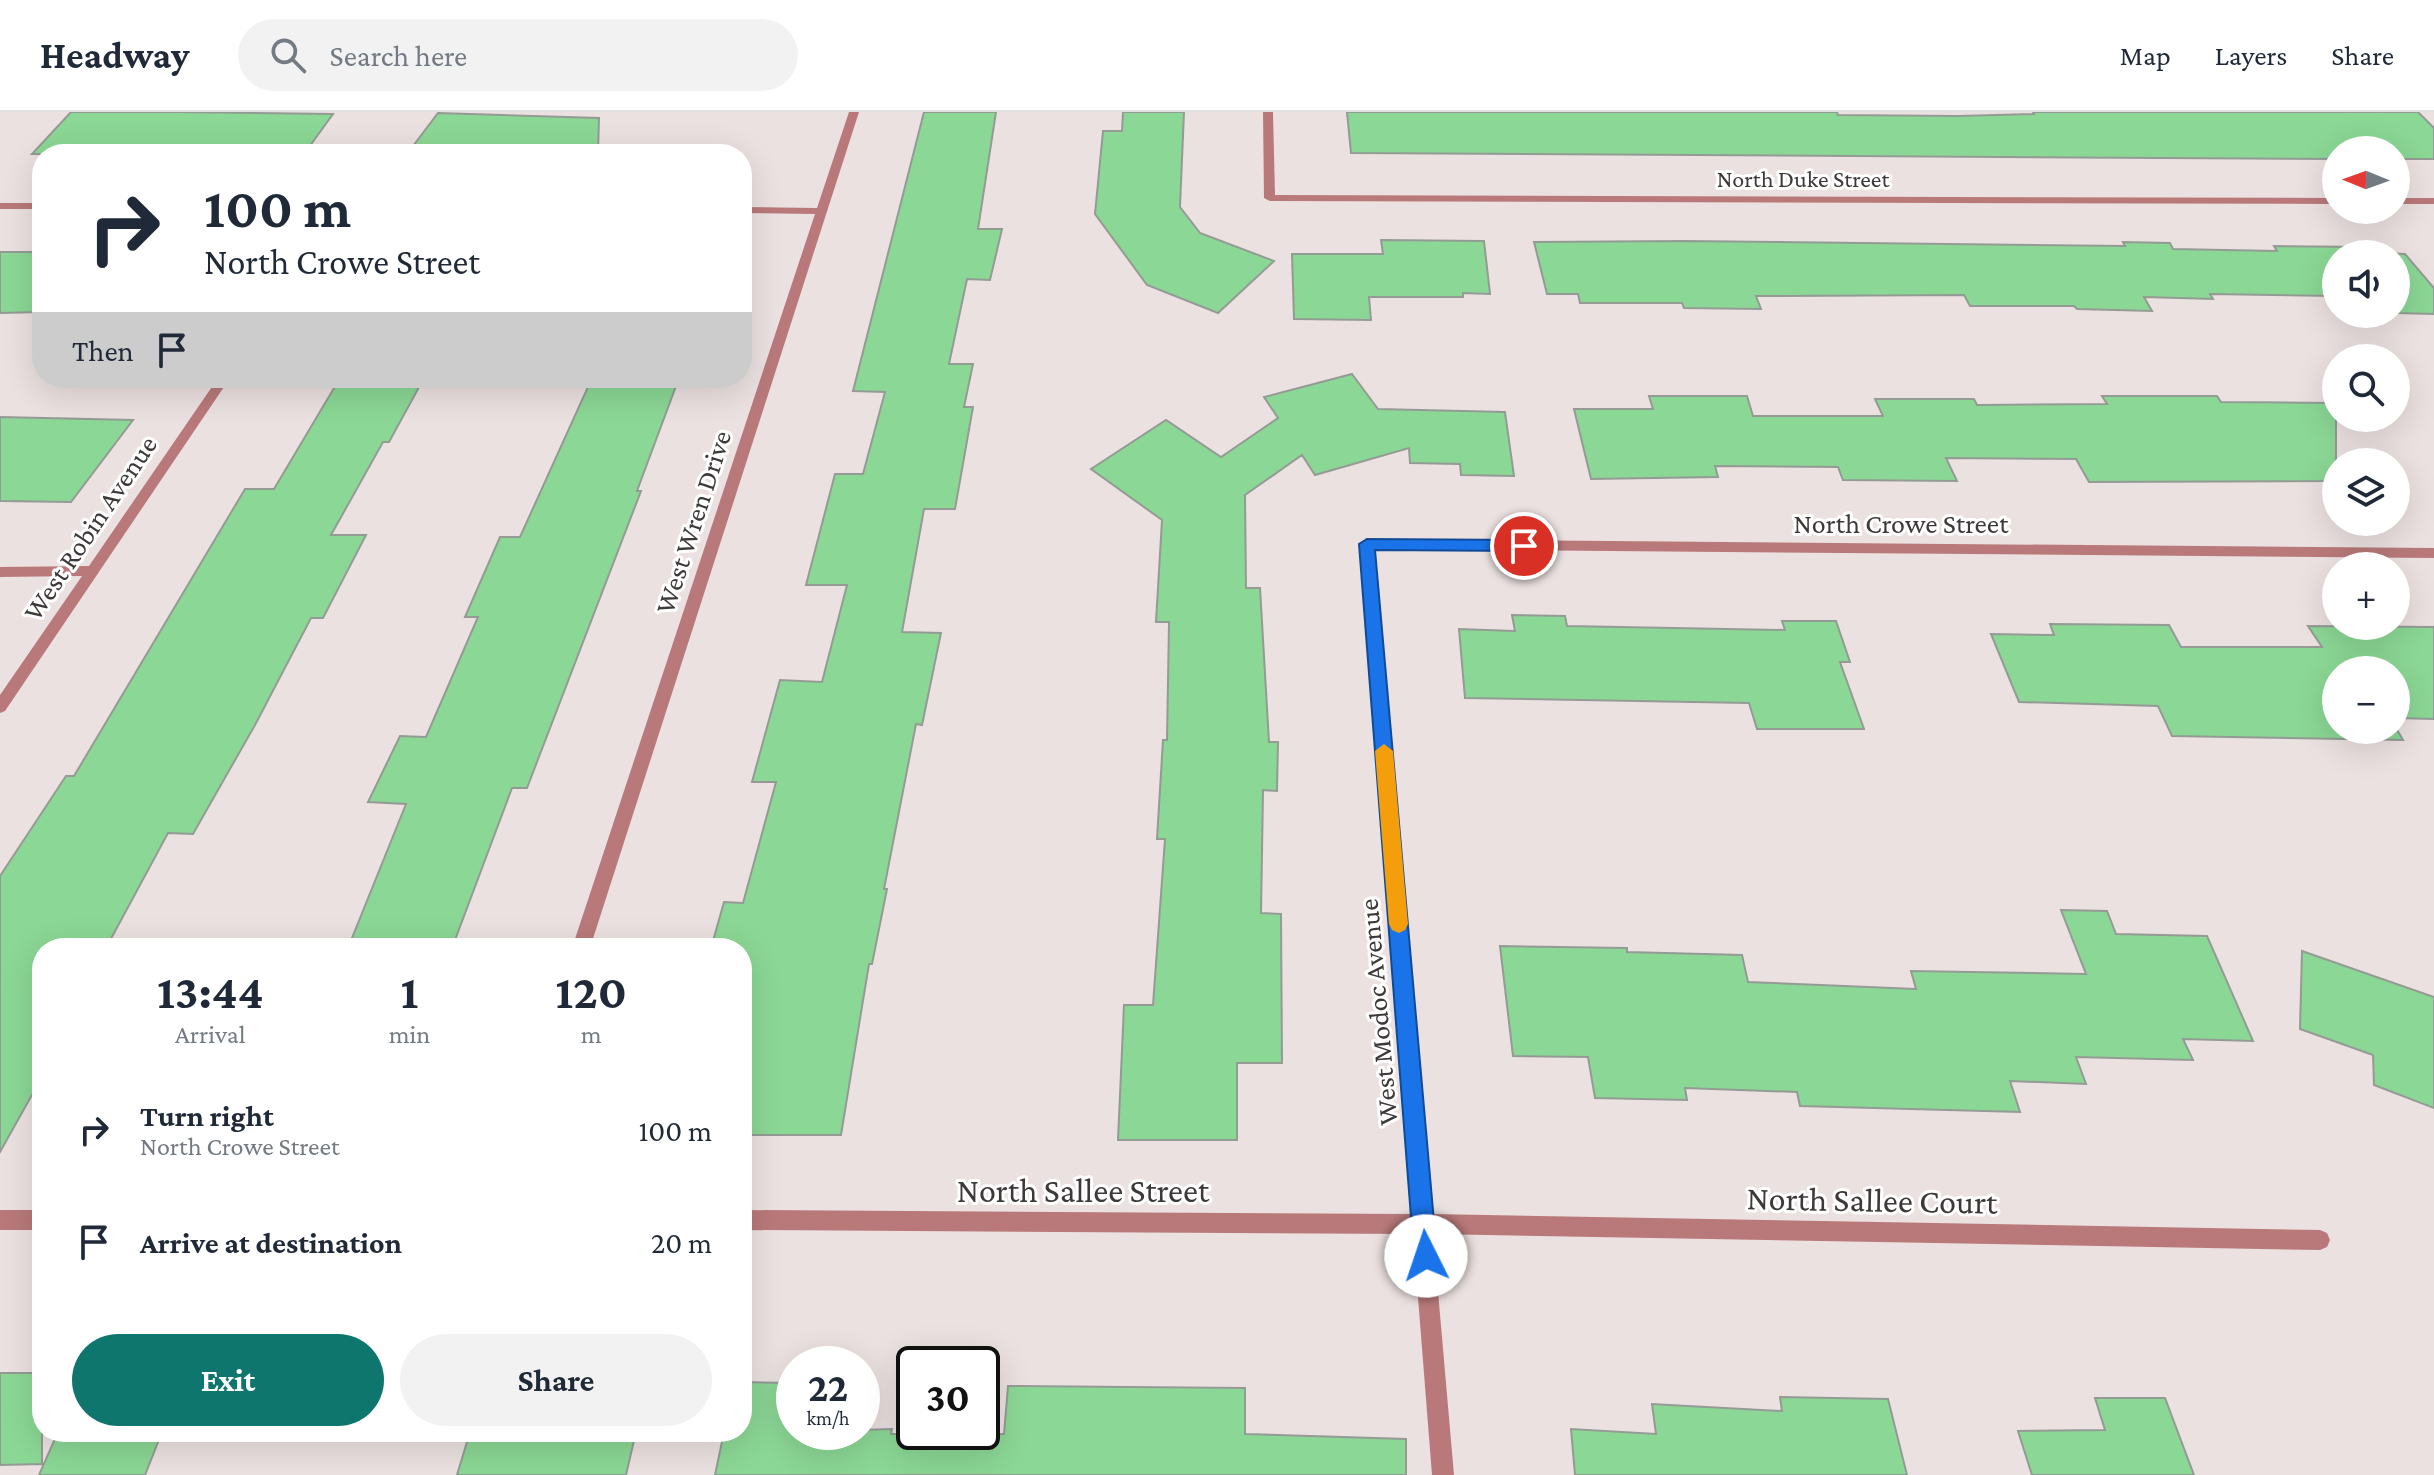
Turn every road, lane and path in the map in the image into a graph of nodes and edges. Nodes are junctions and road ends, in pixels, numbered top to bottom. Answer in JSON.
{"nodes":[{"id":1,"x":854,"y":112,"type":"edge"},
{"id":2,"x":1268,"y":112,"type":"edge"},
{"id":3,"x":2322,"y":201,"type":"edge"},
{"id":4,"x":2410,"y":201,"type":"edge"},
{"id":5,"x":2434,"y":201,"type":"edge"},
{"id":6,"x":0,"y":206,"type":"edge"},
{"id":7,"x":32,"y":206,"type":"edge"},
{"id":8,"x":752,"y":210,"type":"edge"},
{"id":9,"x":823,"y":211,"type":"junction"},
{"id":10,"x":217,"y":388,"type":"edge"},
{"id":11,"x":1367,"y":544,"type":"joint"},
{"id":12,"x":2434,"y":553,"type":"edge"},
{"id":13,"x":91,"y":571,"type":"junction"},
{"id":14,"x":0,"y":572,"type":"edge"},
{"id":15,"x":0,"y":707,"type":"edge"},
{"id":16,"x":584,"y":938,"type":"edge"},
{"id":17,"x":0,"y":1220,"type":"edge"},
{"id":18,"x":32,"y":1220,"type":"edge"},
{"id":19,"x":752,"y":1220,"type":"edge"},
{"id":20,"x":1423,"y":1224,"type":"junction"},
{"id":21,"x":2320,"y":1240,"type":"dead end"},
{"id":22,"x":1443,"y":1475,"type":"edge"}],
"edges":[{"from":1,"to":9,"type":"street","name":"West Wren Drive"},
{"from":2,"to":3,"type":"street","name":"North Duke Street"},
{"from":4,"to":5,"type":"street"},
{"from":6,"to":7,"type":"street"},
{"from":8,"to":9,"type":"street"},
{"from":9,"to":16,"type":"street","name":"West Wren Drive"},
{"from":10,"to":13,"type":"street","name":"West Robin Avenue"},
{"from":11,"to":12,"type":"street","name":"North Crowe Street"},
{"from":11,"to":20,"type":"street","name":"West Modoc Avenue"},
{"from":13,"to":14,"type":"street"},
{"from":13,"to":15,"type":"street","name":"West Robin Avenue"},
{"from":17,"to":18,"type":"street"},
{"from":19,"to":20,"type":"street","name":"North Sallee Street"},
{"from":20,"to":21,"type":"street","name":"North Sallee Court"},
{"from":20,"to":22,"type":"street","name":"West Modoc Avenue"}]}
